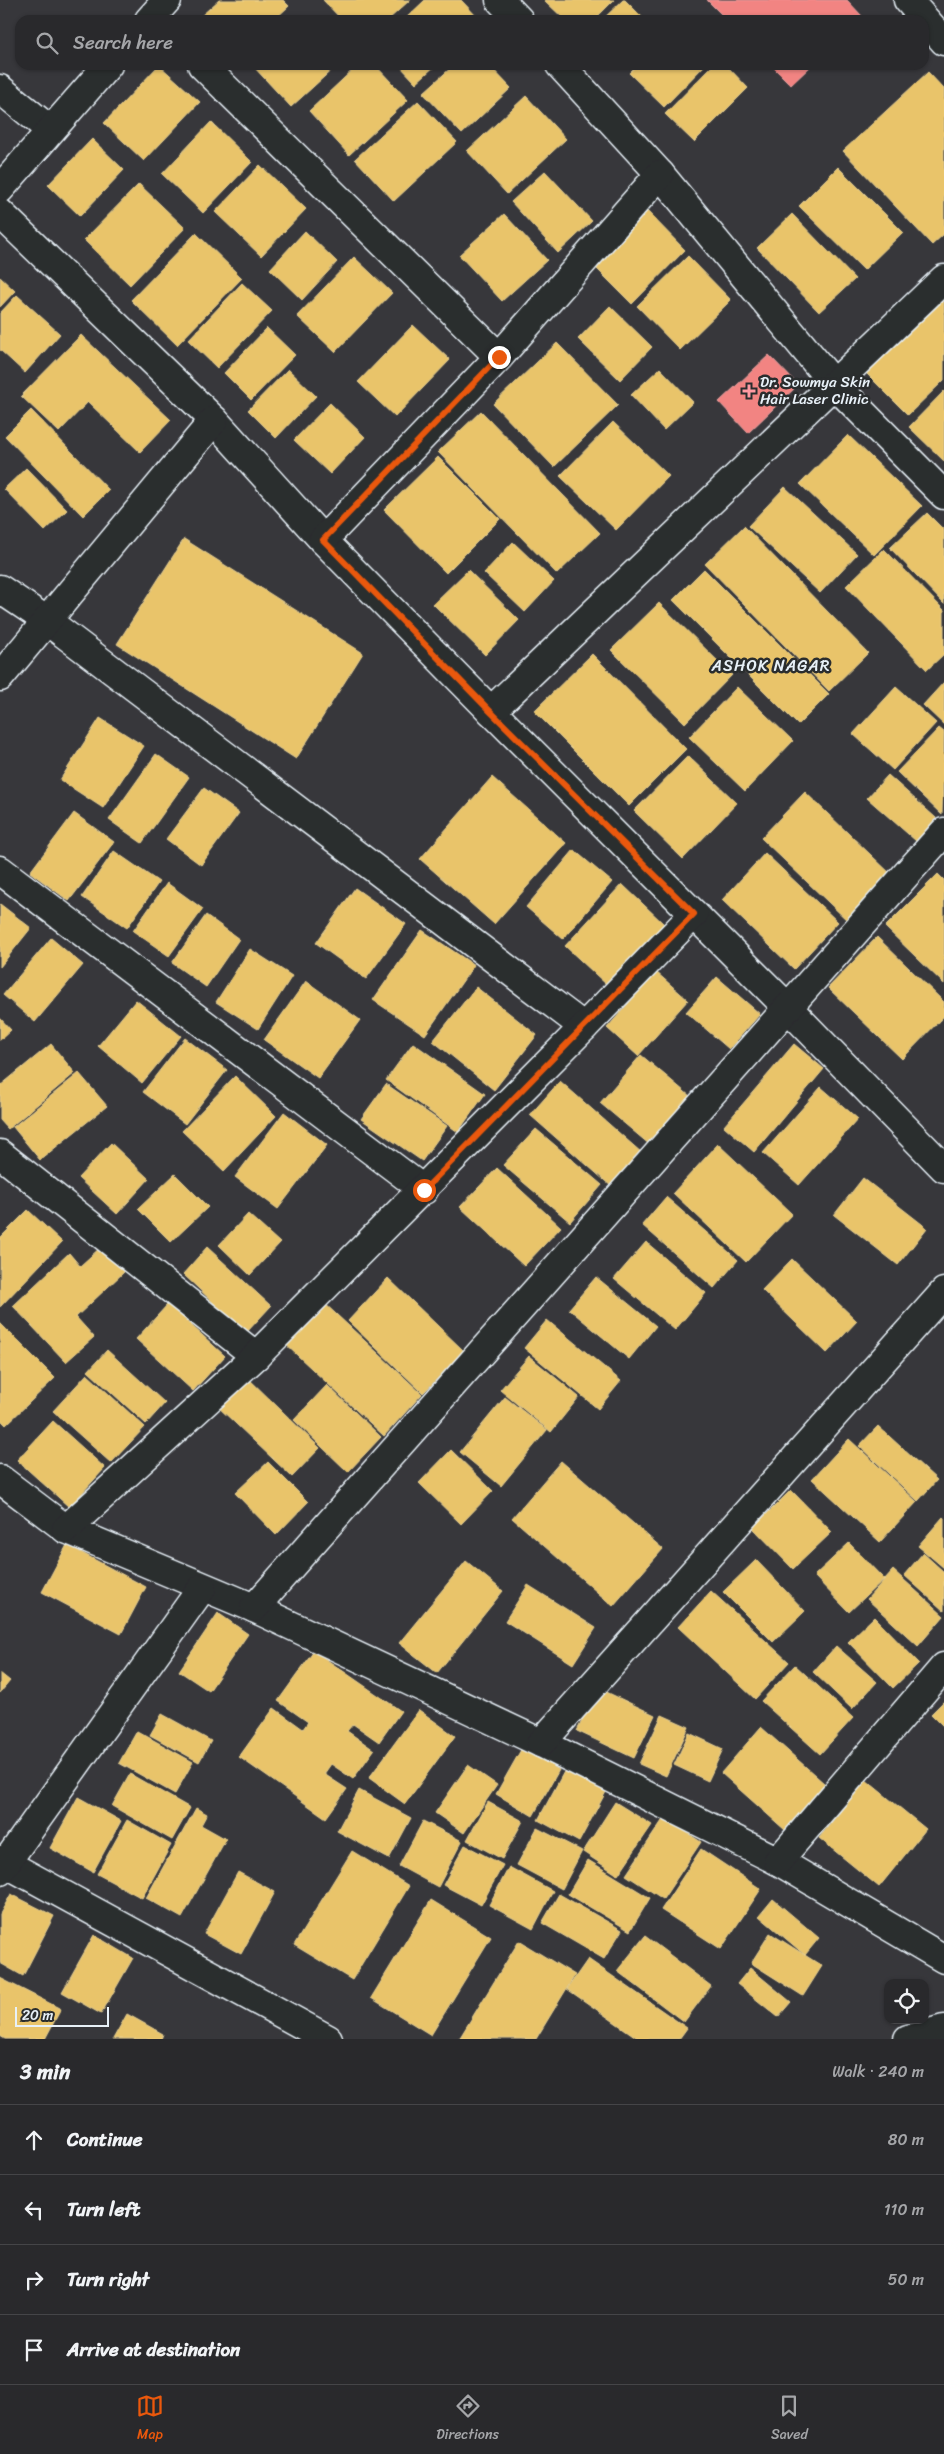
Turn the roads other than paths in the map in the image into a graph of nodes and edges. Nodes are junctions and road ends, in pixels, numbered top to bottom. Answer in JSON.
{"nodes":[{"id":1,"x":500,"y":0,"type":"edge"},
{"id":2,"x":908,"y":0,"type":"edge"},
{"id":3,"x":514,"y":15,"type":"edge"},
{"id":4,"x":921,"y":15,"type":"edge"},
{"id":5,"x":929,"y":24,"type":"edge"},
{"id":6,"x":944,"y":41,"type":"edge"},
{"id":7,"x":104,"y":70,"type":"edge"},
{"id":8,"x":207,"y":70,"type":"edge"},
{"id":9,"x":565,"y":70,"type":"edge"},
{"id":10,"x":0,"y":89,"type":"edge"},
{"id":11,"x":50,"y":130,"type":"junction"},
{"id":12,"x":660,"y":174,"type":"junction"},
{"id":13,"x":0,"y":190,"type":"edge"},
{"id":14,"x":0,"y":213,"type":"edge"},
{"id":15,"x":944,"y":279,"type":"edge"},
{"id":16,"x":499,"y":357,"type":"junction"},
{"id":17,"x":833,"y":383,"type":"junction"},
{"id":18,"x":214,"y":420,"type":"junction"},
{"id":19,"x":944,"y":495,"type":"edge"},
{"id":20,"x":323,"y":540,"type":"junction"},
{"id":21,"x":0,"y":589,"type":"edge"},
{"id":22,"x":46,"y":620,"type":"junction"},
{"id":23,"x":0,"y":677,"type":"edge"},
{"id":24,"x":490,"y":711,"type":"junction"},
{"id":25,"x":944,"y":832,"type":"edge"},
{"id":26,"x":0,"y":870,"type":"edge"},
{"id":27,"x":694,"y":914,"type":"junction"},
{"id":28,"x":788,"y":1008,"type":"junction"},
{"id":29,"x":584,"y":1028,"type":"junction"},
{"id":30,"x":0,"y":1154,"type":"edge"},
{"id":31,"x":944,"y":1168,"type":"edge"},
{"id":32,"x":424,"y":1190,"type":"junction"},
{"id":33,"x":944,"y":1292,"type":"edge"},
{"id":34,"x":256,"y":1356,"type":"junction"},
{"id":35,"x":0,"y":1479,"type":"edge"},
{"id":36,"x":66,"y":1529,"type":"junction"},
{"id":37,"x":202,"y":1588,"type":"junction"},
{"id":38,"x":254,"y":1608,"type":"junction"},
{"id":39,"x":944,"y":1667,"type":"edge"},
{"id":40,"x":542,"y":1743,"type":"junction"},
{"id":41,"x":778,"y":1860,"type":"junction"},
{"id":42,"x":2,"y":1865,"type":"edge"},
{"id":43,"x":944,"y":1959,"type":"edge"},
{"id":44,"x":944,"y":2029,"type":"edge"},
{"id":45,"x":328,"y":2039,"type":"edge"},
{"id":46,"x":908,"y":2039,"type":"edge"}],
"edges":[{"from":1,"to":3,"type":"street"},
{"from":2,"to":4,"type":"street"},
{"from":5,"to":6,"type":"street"},
{"from":7,"to":11,"type":"street"},
{"from":8,"to":16,"type":"street"},
{"from":9,"to":12,"type":"street"},
{"from":10,"to":11,"type":"street"},
{"from":11,"to":13,"type":"street"},
{"from":12,"to":16,"type":"street"},
{"from":12,"to":17,"type":"street"},
{"from":14,"to":18,"type":"street"},
{"from":15,"to":17,"type":"street"},
{"from":16,"to":20,"type":"street"},
{"from":17,"to":19,"type":"street"},
{"from":17,"to":24,"type":"street"},
{"from":18,"to":20,"type":"street"},
{"from":18,"to":22,"type":"street"},
{"from":20,"to":24,"type":"street"},
{"from":21,"to":22,"type":"street"},
{"from":22,"to":23,"type":"street"},
{"from":22,"to":29,"type":"street"},
{"from":24,"to":27,"type":"street"},
{"from":25,"to":28,"type":"street"},
{"from":26,"to":32,"type":"street"},
{"from":27,"to":28,"type":"street"},
{"from":27,"to":29,"type":"street"},
{"from":28,"to":31,"type":"street"},
{"from":28,"to":38,"type":"street"},
{"from":29,"to":32,"type":"street"},
{"from":30,"to":34,"type":"street"},
{"from":32,"to":34,"type":"street"},
{"from":33,"to":40,"type":"street"},
{"from":34,"to":36,"type":"street"},
{"from":35,"to":36,"type":"street"},
{"from":36,"to":37,"type":"street"},
{"from":37,"to":38,"type":"street"},
{"from":37,"to":42,"type":"street"},
{"from":38,"to":40,"type":"street"},
{"from":39,"to":41,"type":"street"},
{"from":40,"to":41,"type":"street"},
{"from":41,"to":43,"type":"street"},
{"from":42,"to":45,"type":"street"},
{"from":44,"to":46,"type":"street"}]}
